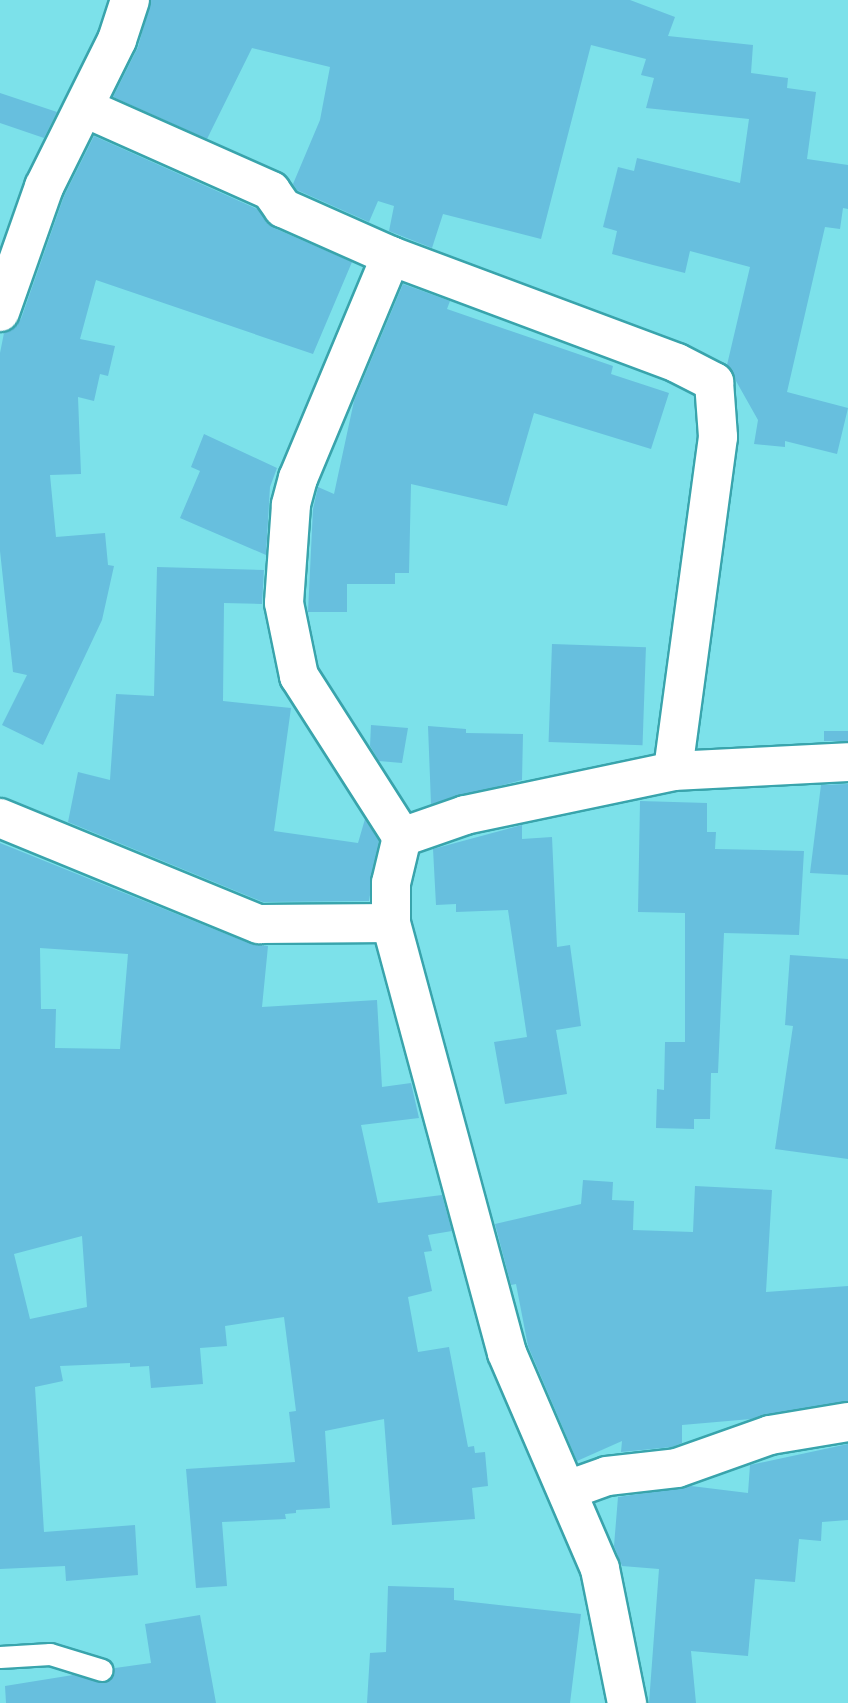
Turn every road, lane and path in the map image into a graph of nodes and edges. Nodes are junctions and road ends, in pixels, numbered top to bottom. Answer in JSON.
{"nodes":[{"id":1,"x":130,"y":0,"type":"edge"},
{"id":2,"x":85,"y":108,"type":"junction"},
{"id":3,"x":391,"y":256,"type":"junction"},
{"id":4,"x":0,"y":312,"type":"edge"},
{"id":5,"x":848,"y":762,"type":"edge"},
{"id":6,"x":673,"y":771,"type":"junction"},
{"id":7,"x":0,"y":818,"type":"edge"},
{"id":8,"x":401,"y":837,"type":"junction"},
{"id":9,"x":391,"y":923,"type":"junction"},
{"id":10,"x":848,"y":1422,"type":"edge"},
{"id":11,"x":568,"y":1490,"type":"junction"},
{"id":12,"x":0,"y":1657,"type":"edge"},
{"id":13,"x":102,"y":1670,"type":"dead end"},
{"id":14,"x":627,"y":1703,"type":"edge"}],
"edges":[{"from":1,"to":2,"type":"street"},
{"from":2,"to":3,"type":"street"},
{"from":2,"to":4,"type":"street"},
{"from":3,"to":6,"type":"street"},
{"from":3,"to":8,"type":"street"},
{"from":5,"to":6,"type":"street"},
{"from":6,"to":8,"type":"street"},
{"from":7,"to":9,"type":"street"},
{"from":8,"to":9,"type":"street"},
{"from":9,"to":11,"type":"street"},
{"from":10,"to":11,"type":"street"},
{"from":11,"to":14,"type":"street"},
{"from":12,"to":13,"type":"lane"}]}
